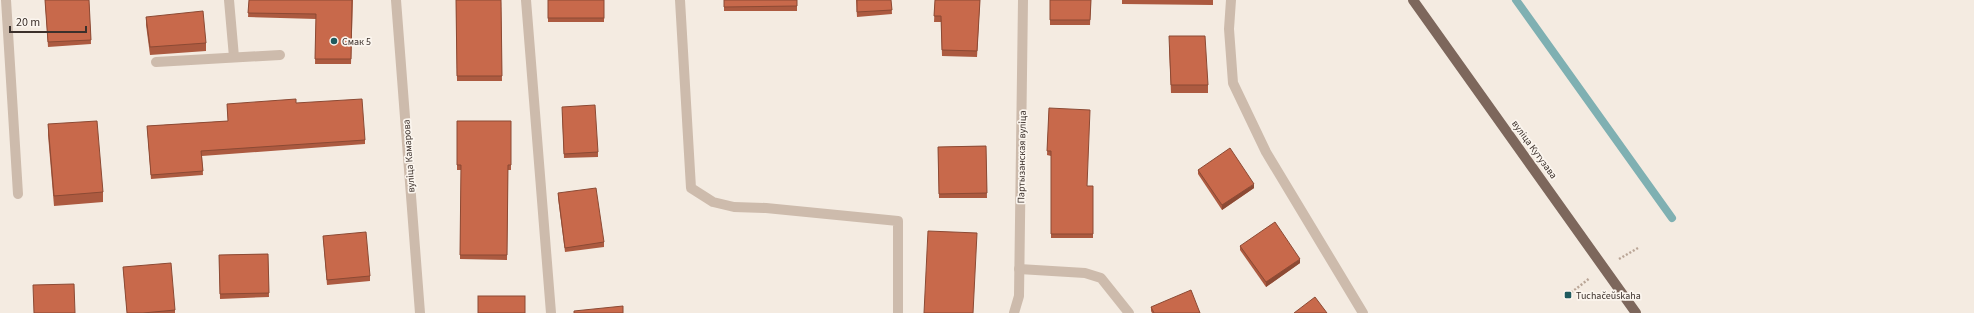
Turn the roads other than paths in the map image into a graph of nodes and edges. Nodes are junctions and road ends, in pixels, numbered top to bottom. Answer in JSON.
{"nodes":[{"id":1,"x":6,"y":0,"type":"edge"},
{"id":2,"x":229,"y":0,"type":"edge"},
{"id":3,"x":396,"y":0,"type":"edge"},
{"id":4,"x":526,"y":0,"type":"edge"},
{"id":5,"x":680,"y":0,"type":"edge"},
{"id":6,"x":1023,"y":0,"type":"edge"},
{"id":7,"x":1231,"y":0,"type":"edge"},
{"id":8,"x":1413,"y":0,"type":"edge"},
{"id":9,"x":280,"y":55,"type":"dead end"},
{"id":10,"x":234,"y":57,"type":"junction"},
{"id":11,"x":156,"y":62,"type":"dead end"},
{"id":12,"x":18,"y":194,"type":"dead end"},
{"id":13,"x":1019,"y":269,"type":"junction"},
{"id":14,"x":420,"y":313,"type":"edge"},
{"id":15,"x":551,"y":313,"type":"edge"},
{"id":16,"x":898,"y":313,"type":"edge"},
{"id":17,"x":1014,"y":313,"type":"edge"},
{"id":18,"x":1129,"y":313,"type":"edge"},
{"id":19,"x":1362,"y":313,"type":"edge"},
{"id":20,"x":1636,"y":313,"type":"edge"}],
"edges":[{"from":1,"to":12,"type":"street"},
{"from":2,"to":10,"type":"street"},
{"from":3,"to":14,"type":"street","name":"вуліца Камарова"},
{"from":4,"to":15,"type":"street"},
{"from":5,"to":16,"type":"street"},
{"from":6,"to":13,"type":"street","name":"Партызанская вуліца"},
{"from":7,"to":19,"type":"street"},
{"from":8,"to":20,"type":"main road","name":"вуліца Кутузава"},
{"from":9,"to":10,"type":"street"},
{"from":10,"to":11,"type":"street"},
{"from":13,"to":17,"type":"street","name":"Партызанская вуліца"},
{"from":13,"to":18,"type":"street"}]}
